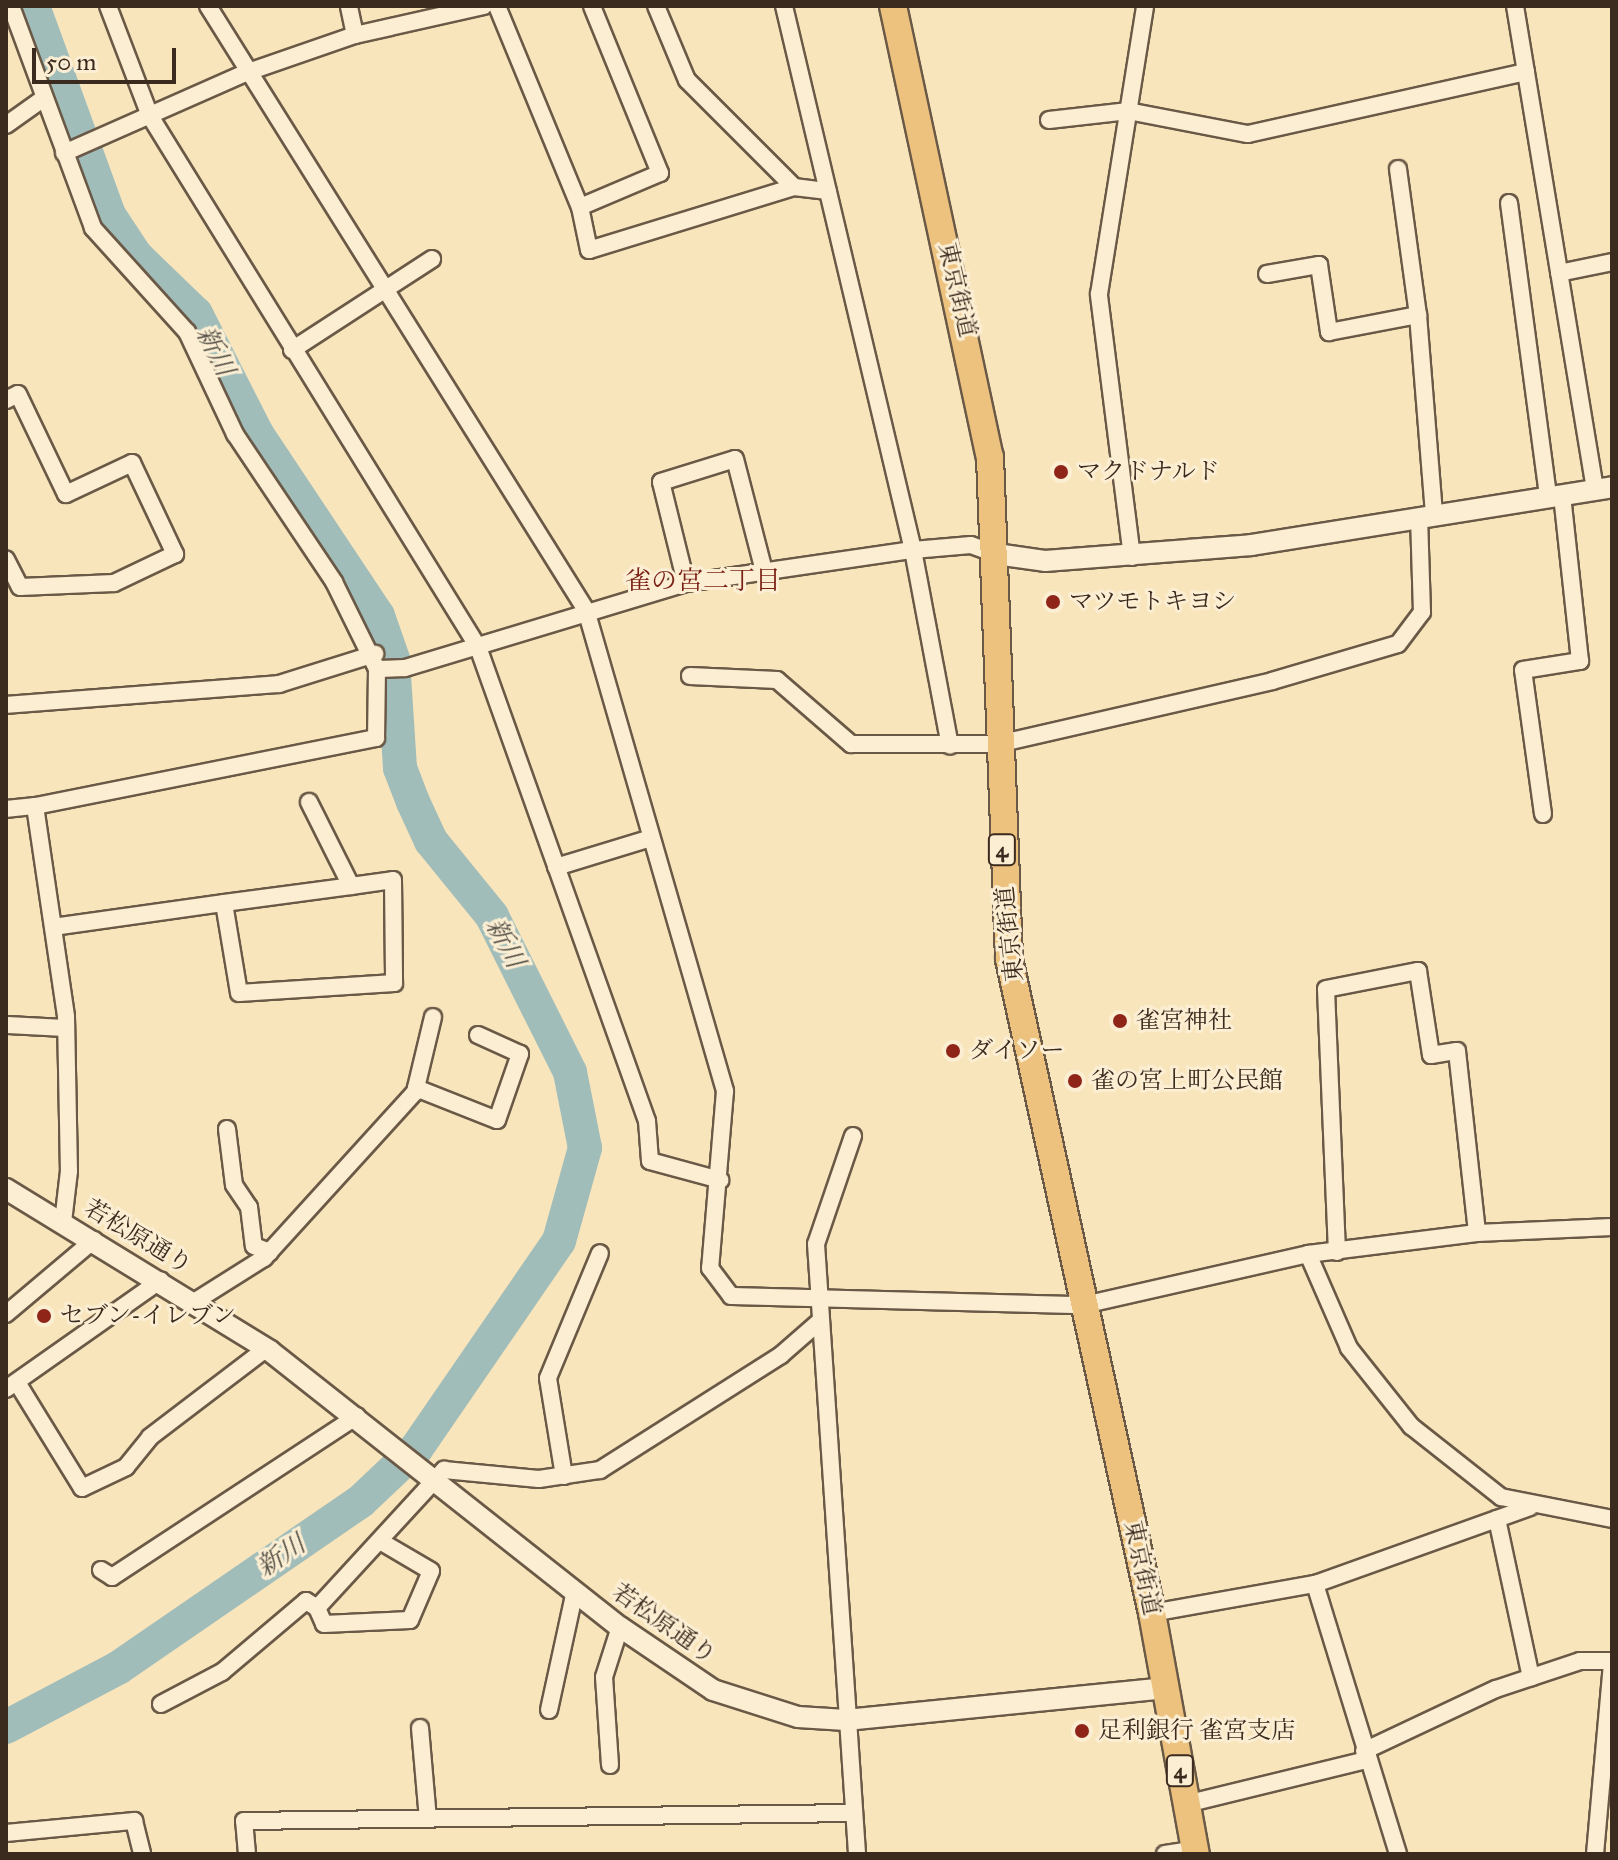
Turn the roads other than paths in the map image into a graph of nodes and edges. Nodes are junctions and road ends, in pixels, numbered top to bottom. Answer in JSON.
{"nodes":[{"id":1,"x":11,"y":6,"type":"edge"},
{"id":2,"x":108,"y":6,"type":"edge"},
{"id":3,"x":208,"y":6,"type":"edge"},
{"id":4,"x":349,"y":6,"type":"edge"},
{"id":5,"x":484,"y":6,"type":"edge"},
{"id":6,"x":497,"y":6,"type":"edge"},
{"id":7,"x":592,"y":6,"type":"edge"},
{"id":8,"x":656,"y":6,"type":"edge"},
{"id":9,"x":784,"y":6,"type":"edge"},
{"id":10,"x":893,"y":6,"type":"edge"},
{"id":11,"x":1145,"y":6,"type":"edge"},
{"id":12,"x":1515,"y":6,"type":"edge"},
{"id":13,"x":355,"y":35,"type":"junction"},
{"id":14,"x":248,"y":72,"type":"junction"},
{"id":15,"x":1526,"y":72,"type":"junction"},
{"id":16,"x":44,"y":98,"type":"junction"},
{"id":17,"x":1128,"y":111,"type":"junction"},
{"id":18,"x":150,"y":116,"type":"junction"},
{"id":19,"x":1049,"y":120,"type":"dead end"},
{"id":20,"x":6,"y":125,"type":"edge"},
{"id":21,"x":76,"y":149,"type":"junction"},
{"id":22,"x":1398,"y":169,"type":"dead end"},
{"id":23,"x":794,"y":187,"type":"junction"},
{"id":24,"x":828,"y":191,"type":"junction"},
{"id":25,"x":1509,"y":203,"type":"dead end"},
{"id":26,"x":580,"y":207,"type":"junction"},
{"id":27,"x":432,"y":259,"type":"dead end"},
{"id":28,"x":1612,"y":262,"type":"edge"},
{"id":29,"x":1559,"y":273,"type":"junction"},
{"id":30,"x":1267,"y":274,"type":"dead end"},
{"id":31,"x":386,"y":287,"type":"junction"},
{"id":32,"x":1418,"y":315,"type":"junction"},
{"id":33,"x":292,"y":350,"type":"junction"},
{"id":34,"x":6,"y":400,"type":"edge"},
{"id":35,"x":1604,"y":488,"type":"edge"},
{"id":36,"x":1555,"y":496,"type":"junction"},
{"id":37,"x":1426,"y":516,"type":"junction"},
{"id":38,"x":913,"y":550,"type":"junction"},
{"id":39,"x":996,"y":554,"type":"junction"},
{"id":40,"x":1132,"y":557,"type":"junction"},
{"id":41,"x":6,"y":559,"type":"edge"},
{"id":42,"x":764,"y":571,"type":"junction"},
{"id":43,"x":686,"y":583,"type":"junction"},
{"id":44,"x":13,"y":588,"type":"edge"},
{"id":45,"x":586,"y":610,"type":"junction"},
{"id":46,"x":478,"y":647,"type":"junction"},
{"id":47,"x":379,"y":664,"type":"junction"},
{"id":48,"x":690,"y":676,"type":"dead end"},
{"id":49,"x":6,"y":705,"type":"edge"},
{"id":50,"x":998,"y":744,"type":"junction"},
{"id":51,"x":950,"y":746,"type":"junction"},
{"id":52,"x":309,"y":802,"type":"dead end"},
{"id":53,"x":35,"y":806,"type":"junction"},
{"id":54,"x":6,"y":809,"type":"edge"},
{"id":55,"x":1543,"y":814,"type":"dead end"},
{"id":56,"x":651,"y":838,"type":"junction"},
{"id":57,"x":556,"y":867,"type":"junction"},
{"id":58,"x":351,"y":886,"type":"junction"},
{"id":59,"x":224,"y":903,"type":"junction"},
{"id":60,"x":53,"y":927,"type":"junction"},
{"id":61,"x":433,"y":1017,"type":"dead end"},
{"id":62,"x":6,"y":1025,"type":"edge"},
{"id":63,"x":66,"y":1028,"type":"junction"},
{"id":64,"x":478,"y":1035,"type":"dead end"},
{"id":65,"x":416,"y":1088,"type":"junction"},
{"id":66,"x":227,"y":1129,"type":"dead end"},
{"id":67,"x":853,"y":1136,"type":"dead end"},
{"id":68,"x":720,"y":1180,"type":"junction"},
{"id":69,"x":6,"y":1189,"type":"edge"},
{"id":70,"x":63,"y":1222,"type":"junction"},
{"id":71,"x":1612,"y":1227,"type":"edge"},
{"id":72,"x":1477,"y":1233,"type":"junction"},
{"id":73,"x":94,"y":1240,"type":"junction"},
{"id":74,"x":270,"y":1252,"type":"junction"},
{"id":75,"x":1337,"y":1252,"type":"junction"},
{"id":76,"x":600,"y":1253,"type":"dead end"},
{"id":77,"x":1308,"y":1254,"type":"junction"},
{"id":78,"x":161,"y":1280,"type":"junction"},
{"id":79,"x":818,"y":1296,"type":"junction"},
{"id":80,"x":194,"y":1302,"type":"junction"},
{"id":81,"x":1084,"y":1305,"type":"junction"},
{"id":82,"x":6,"y":1314,"type":"edge"},
{"id":83,"x":820,"y":1321,"type":"junction"},
{"id":84,"x":267,"y":1348,"type":"junction"},
{"id":85,"x":12,"y":1387,"type":"edge"},
{"id":86,"x":357,"y":1416,"type":"junction"},
{"id":87,"x":564,"y":1476,"type":"junction"},
{"id":88,"x":433,"y":1478,"type":"junction"},
{"id":89,"x":1530,"y":1507,"type":"junction"},
{"id":90,"x":1497,"y":1519,"type":"junction"},
{"id":91,"x":1612,"y":1519,"type":"edge"},
{"id":92,"x":380,"y":1541,"type":"junction"},
{"id":93,"x":101,"y":1570,"type":"dead end"},
{"id":94,"x":1315,"y":1584,"type":"junction"},
{"id":95,"x":575,"y":1591,"type":"junction"},
{"id":96,"x":317,"y":1608,"type":"junction"},
{"id":97,"x":1152,"y":1613,"type":"junction"},
{"id":98,"x":620,"y":1627,"type":"junction"},
{"id":99,"x":1612,"y":1663,"type":"edge"},
{"id":100,"x":1531,"y":1677,"type":"junction"},
{"id":101,"x":1166,"y":1688,"type":"junction"},
{"id":102,"x":161,"y":1704,"type":"dead end"},
{"id":103,"x":549,"y":1710,"type":"dead end"},
{"id":104,"x":846,"y":1720,"type":"junction"},
{"id":105,"x":420,"y":1728,"type":"dead end"},
{"id":106,"x":1366,"y":1755,"type":"junction"},
{"id":107,"x":610,"y":1765,"type":"dead end"},
{"id":108,"x":1186,"y":1804,"type":"junction"},
{"id":109,"x":854,"y":1813,"type":"junction"},
{"id":110,"x":428,"y":1819,"type":"junction"},
{"id":111,"x":6,"y":1833,"type":"edge"},
{"id":112,"x":1196,"y":1851,"type":"edge"},
{"id":113,"x":142,"y":1854,"type":"edge"},
{"id":114,"x":247,"y":1854,"type":"edge"},
{"id":115,"x":857,"y":1854,"type":"edge"},
{"id":116,"x":1165,"y":1854,"type":"edge"},
{"id":117,"x":1398,"y":1854,"type":"edge"},
{"id":118,"x":1595,"y":1854,"type":"edge"}],
"edges":[{"from":1,"to":16,"type":"street"},
{"from":2,"to":18,"type":"street"},
{"from":3,"to":14,"type":"street"},
{"from":4,"to":13,"type":"street"},
{"from":5,"to":13,"type":"street"},
{"from":6,"to":26,"type":"street"},
{"from":7,"to":26,"type":"street"},
{"from":8,"to":23,"type":"street"},
{"from":9,"to":24,"type":"street"},
{"from":10,"to":39,"type":"highway","name":"東京街道","number":"4"},
{"from":11,"to":17,"type":"street"},
{"from":12,"to":15,"type":"street"},
{"from":13,"to":14,"type":"street"},
{"from":14,"to":18,"type":"street"},
{"from":14,"to":31,"type":"street"},
{"from":15,"to":17,"type":"street"},
{"from":15,"to":29,"type":"street"},
{"from":16,"to":20,"type":"street"},
{"from":16,"to":21,"type":"street"},
{"from":17,"to":19,"type":"street"},
{"from":17,"to":40,"type":"street"},
{"from":18,"to":21,"type":"street"},
{"from":18,"to":33,"type":"street"},
{"from":21,"to":47,"type":"street"},
{"from":22,"to":32,"type":"street"},
{"from":23,"to":24,"type":"street"},
{"from":23,"to":26,"type":"street"},
{"from":24,"to":38,"type":"street"},
{"from":25,"to":36,"type":"street"},
{"from":27,"to":31,"type":"street"},
{"from":28,"to":29,"type":"street"},
{"from":29,"to":35,"type":"street"},
{"from":30,"to":32,"type":"street"},
{"from":31,"to":33,"type":"street"},
{"from":31,"to":45,"type":"street"},
{"from":32,"to":37,"type":"street"},
{"from":33,"to":46,"type":"street"},
{"from":34,"to":44,"type":"street"},
{"from":35,"to":36,"type":"street"},
{"from":36,"to":37,"type":"street"},
{"from":36,"to":55,"type":"street"},
{"from":37,"to":40,"type":"street"},
{"from":37,"to":50,"type":"street"},
{"from":38,"to":39,"type":"street"},
{"from":38,"to":42,"type":"street"},
{"from":38,"to":51,"type":"street"},
{"from":39,"to":40,"type":"street"},
{"from":39,"to":50,"type":"highway","name":"東京街道","number":"4"},
{"from":41,"to":44,"type":"street"},
{"from":42,"to":43,"type":"street"},
{"from":42,"to":43,"type":"street"},
{"from":43,"to":45,"type":"street"},
{"from":45,"to":46,"type":"street"},
{"from":45,"to":56,"type":"street"},
{"from":46,"to":47,"type":"street"},
{"from":46,"to":57,"type":"street"},
{"from":47,"to":49,"type":"street"},
{"from":47,"to":53,"type":"street"},
{"from":48,"to":51,"type":"street"},
{"from":50,"to":51,"type":"street"},
{"from":50,"to":81,"type":"highway","name":"東京街道","number":"4"},
{"from":52,"to":58,"type":"street"},
{"from":53,"to":54,"type":"street"},
{"from":53,"to":60,"type":"street"},
{"from":56,"to":57,"type":"street"},
{"from":56,"to":68,"type":"street"},
{"from":57,"to":68,"type":"street"},
{"from":58,"to":59,"type":"street"},
{"from":58,"to":59,"type":"street"},
{"from":59,"to":60,"type":"street"},
{"from":60,"to":63,"type":"street"},
{"from":61,"to":65,"type":"street"},
{"from":62,"to":63,"type":"street"},
{"from":63,"to":70,"type":"street"},
{"from":64,"to":65,"type":"street"},
{"from":65,"to":74,"type":"street"},
{"from":66,"to":74,"type":"street"},
{"from":67,"to":79,"type":"street"},
{"from":68,"to":79,"type":"street"},
{"from":69,"to":70,"type":"street","name":"若松原通り"},
{"from":70,"to":73,"type":"street","name":"若松原通り"},
{"from":71,"to":72,"type":"street"},
{"from":72,"to":75,"type":"street"},
{"from":72,"to":75,"type":"street"},
{"from":73,"to":78,"type":"street","name":"若松原通り"},
{"from":73,"to":82,"type":"street"},
{"from":74,"to":80,"type":"street"},
{"from":75,"to":77,"type":"street"},
{"from":76,"to":87,"type":"street"},
{"from":77,"to":81,"type":"street"},
{"from":77,"to":89,"type":"street"},
{"from":78,"to":80,"type":"street","name":"若松原通り"},
{"from":78,"to":85,"type":"street"},
{"from":79,"to":81,"type":"street"},
{"from":79,"to":83,"type":"street"},
{"from":80,"to":84,"type":"street","name":"若松原通り"},
{"from":81,"to":97,"type":"highway","name":"東京街道","number":"4"},
{"from":83,"to":87,"type":"street"},
{"from":83,"to":104,"type":"street"},
{"from":84,"to":85,"type":"street"},
{"from":84,"to":86,"type":"street","name":"若松原通り"},
{"from":86,"to":88,"type":"street","name":"若松原通り"},
{"from":86,"to":93,"type":"street"},
{"from":87,"to":88,"type":"street"},
{"from":88,"to":92,"type":"street"},
{"from":88,"to":95,"type":"street","name":"若松原通り"},
{"from":89,"to":90,"type":"street"},
{"from":89,"to":91,"type":"street"},
{"from":90,"to":94,"type":"street"},
{"from":90,"to":100,"type":"street"},
{"from":92,"to":96,"type":"street"},
{"from":92,"to":96,"type":"street"},
{"from":94,"to":97,"type":"street"},
{"from":94,"to":106,"type":"street"},
{"from":95,"to":98,"type":"street","name":"若松原通り"},
{"from":95,"to":103,"type":"street"},
{"from":96,"to":102,"type":"street"},
{"from":97,"to":101,"type":"highway","name":"東京街道","number":"4"},
{"from":98,"to":104,"type":"street","name":"若松原通り"},
{"from":98,"to":107,"type":"street"},
{"from":99,"to":100,"type":"street"},
{"from":99,"to":118,"type":"street"},
{"from":100,"to":106,"type":"street"},
{"from":101,"to":104,"type":"street","name":"若松原通り"},
{"from":101,"to":108,"type":"highway","name":"東京街道","number":"4"},
{"from":104,"to":109,"type":"street"},
{"from":105,"to":110,"type":"street"},
{"from":106,"to":108,"type":"street"},
{"from":106,"to":117,"type":"street"},
{"from":108,"to":112,"type":"highway","name":"東京街道","number":"4"},
{"from":109,"to":110,"type":"street"},
{"from":109,"to":115,"type":"street"},
{"from":110,"to":114,"type":"street"},
{"from":111,"to":113,"type":"street"},
{"from":112,"to":116,"type":"street"}]}
